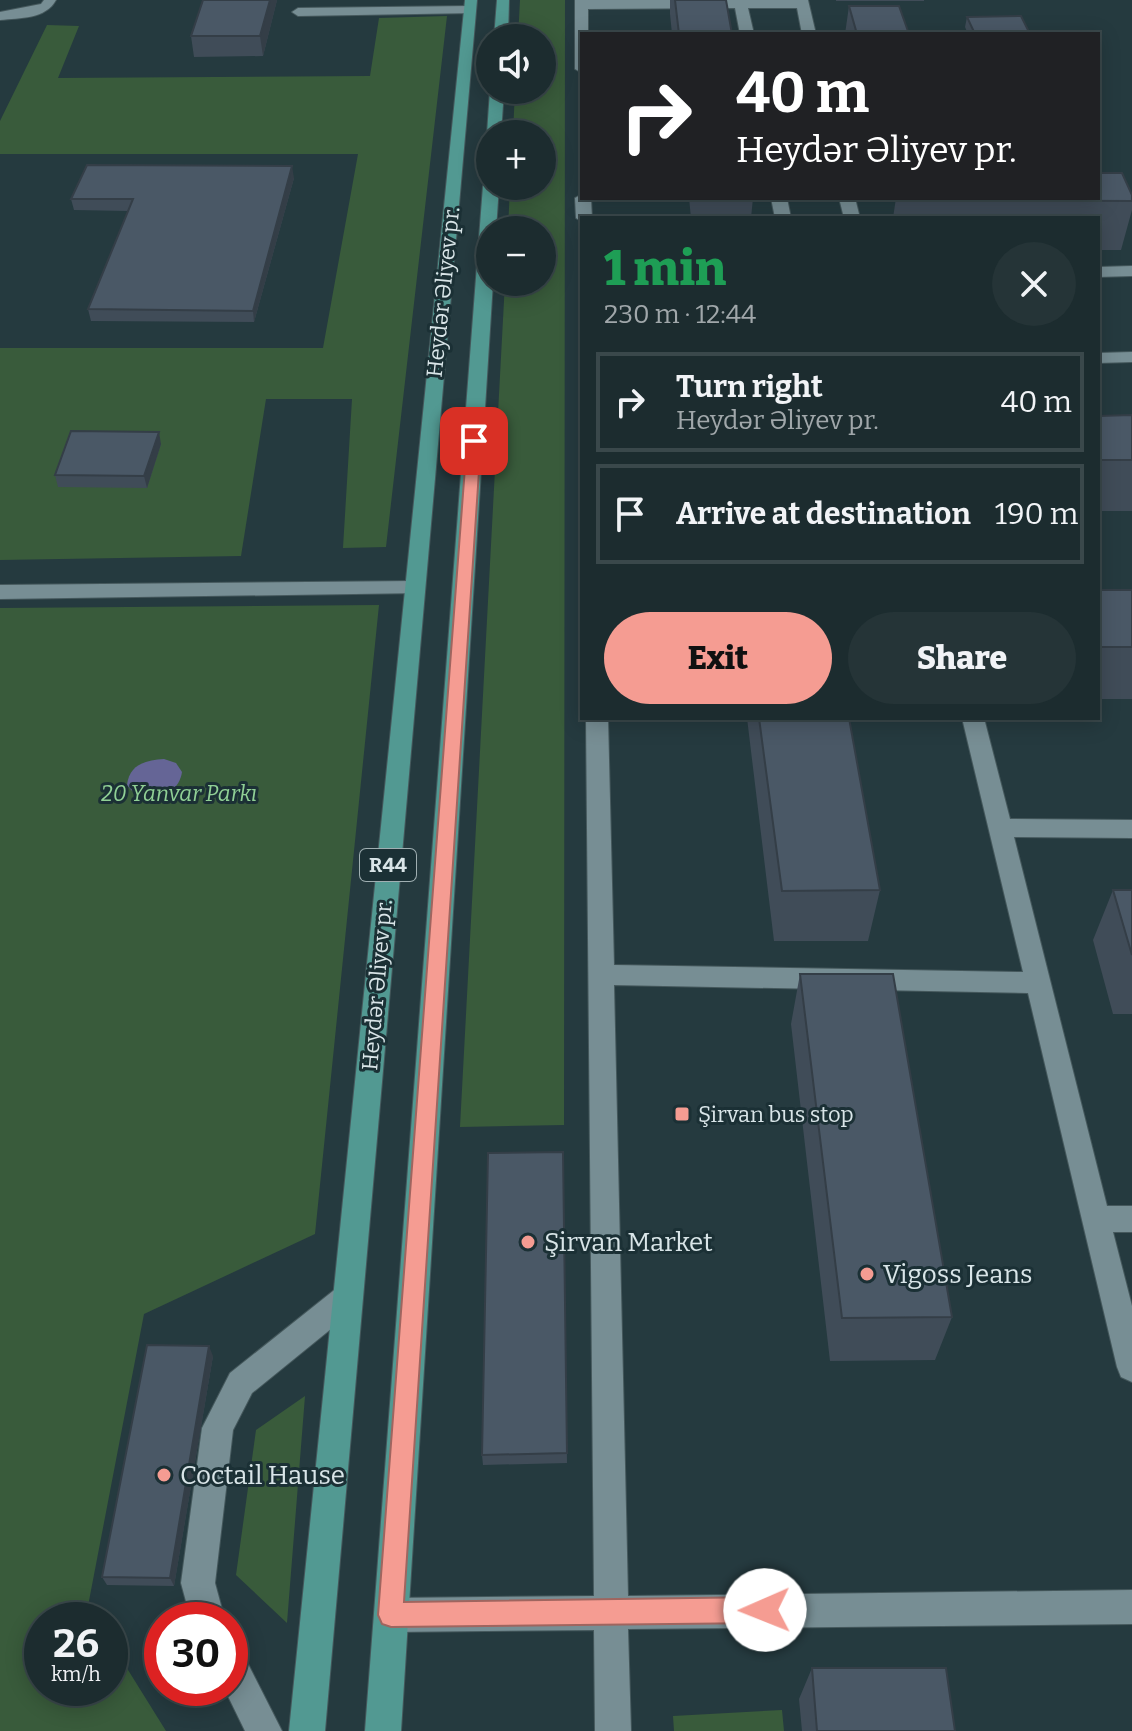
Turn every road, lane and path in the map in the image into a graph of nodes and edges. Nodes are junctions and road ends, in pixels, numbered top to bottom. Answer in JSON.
{"nodes":[{"id":1,"x":50,"y":0,"type":"edge"},
{"id":2,"x":503,"y":0,"type":"edge"},
{"id":3,"x":581,"y":2,"type":"edge"},
{"id":4,"x":740,"y":2,"type":"edge"},
{"id":5,"x":802,"y":2,"type":"edge"},
{"id":6,"x":471,"y":5,"type":"edge"},
{"id":7,"x":298,"y":12,"type":"dead end"},
{"id":8,"x":0,"y":16,"type":"edge"},
{"id":9,"x":502,"y":24,"type":"edge"},
{"id":10,"x":581,"y":32,"type":"edge"},
{"id":11,"x":747,"y":32,"type":"edge"},
{"id":12,"x":809,"y":32,"type":"edge"},
{"id":13,"x":490,"y":200,"type":"edge"},
{"id":14,"x":1127,"y":271,"type":"edge"},
{"id":15,"x":1100,"y":272,"type":"edge"},
{"id":16,"x":1132,"y":292,"type":"edge"},
{"id":17,"x":1132,"y":357,"type":"edge"},
{"id":18,"x":1100,"y":358,"type":"edge"},
{"id":19,"x":414,"y":588,"type":"junction"},
{"id":20,"x":0,"y":592,"type":"edge"},
{"id":21,"x":597,"y":720,"type":"edge"},
{"id":22,"x":973,"y":720,"type":"edge"},
{"id":23,"x":1000,"y":828,"type":"junction"},
{"id":24,"x":1132,"y":829,"type":"edge"},
{"id":25,"x":602,"y":975,"type":"junction"},
{"id":26,"x":1038,"y":983,"type":"junction"},
{"id":27,"x":1096,"y":1219,"type":"junction"},
{"id":28,"x":1132,"y":1219,"type":"edge"},
{"id":29,"x":348,"y":1297,"type":"junction"},
{"id":30,"x":1132,"y":1367,"type":"edge"},
{"id":31,"x":203,"y":1602,"type":"edge"},
{"id":32,"x":1132,"y":1607,"type":"edge"},
{"id":33,"x":612,"y":1611,"type":"junction"},
{"id":34,"x":391,"y":1615,"type":"junction"},
{"id":35,"x":248,"y":1699,"type":"edge"},
{"id":36,"x":264,"y":1731,"type":"edge"},
{"id":37,"x":307,"y":1731,"type":"edge"},
{"id":38,"x":383,"y":1731,"type":"edge"},
{"id":39,"x":613,"y":1731,"type":"edge"}],
"edges":[{"from":1,"to":8,"type":"street"},
{"from":2,"to":9,"type":"main road"},
{"from":3,"to":4,"type":"street"},
{"from":3,"to":10,"type":"street"},
{"from":4,"to":5,"type":"street"},
{"from":4,"to":11,"type":"street"},
{"from":5,"to":12,"type":"street"},
{"from":6,"to":7,"type":"street"},
{"from":6,"to":19,"type":"main road","name":"Heydər Əliyev pr.","number":"R44"},
{"from":13,"to":34,"type":"main road","name":"Heydər Əliyev pr.","number":"R44"},
{"from":14,"to":15,"type":"street"},
{"from":14,"to":16,"type":"street"},
{"from":17,"to":18,"type":"street"},
{"from":19,"to":20,"type":"street"},
{"from":19,"to":29,"type":"main road","name":"Heydər Əliyev pr.","number":"R44"},
{"from":21,"to":25,"type":"street"},
{"from":22,"to":23,"type":"street"},
{"from":23,"to":24,"type":"street"},
{"from":23,"to":26,"type":"street"},
{"from":25,"to":26,"type":"street"},
{"from":25,"to":33,"type":"street"},
{"from":26,"to":27,"type":"street"},
{"from":27,"to":28,"type":"street"},
{"from":27,"to":30,"type":"street"},
{"from":29,"to":31,"type":"street"},
{"from":29,"to":37,"type":"main road","name":"Heydər Əliyev pr.","number":"R44"},
{"from":32,"to":33,"type":"street"},
{"from":33,"to":34,"type":"street"},
{"from":33,"to":39,"type":"street"},
{"from":34,"to":38,"type":"main road","name":"Heydər Əliyev pr.","number":"R44"},
{"from":35,"to":36,"type":"street"}]}
